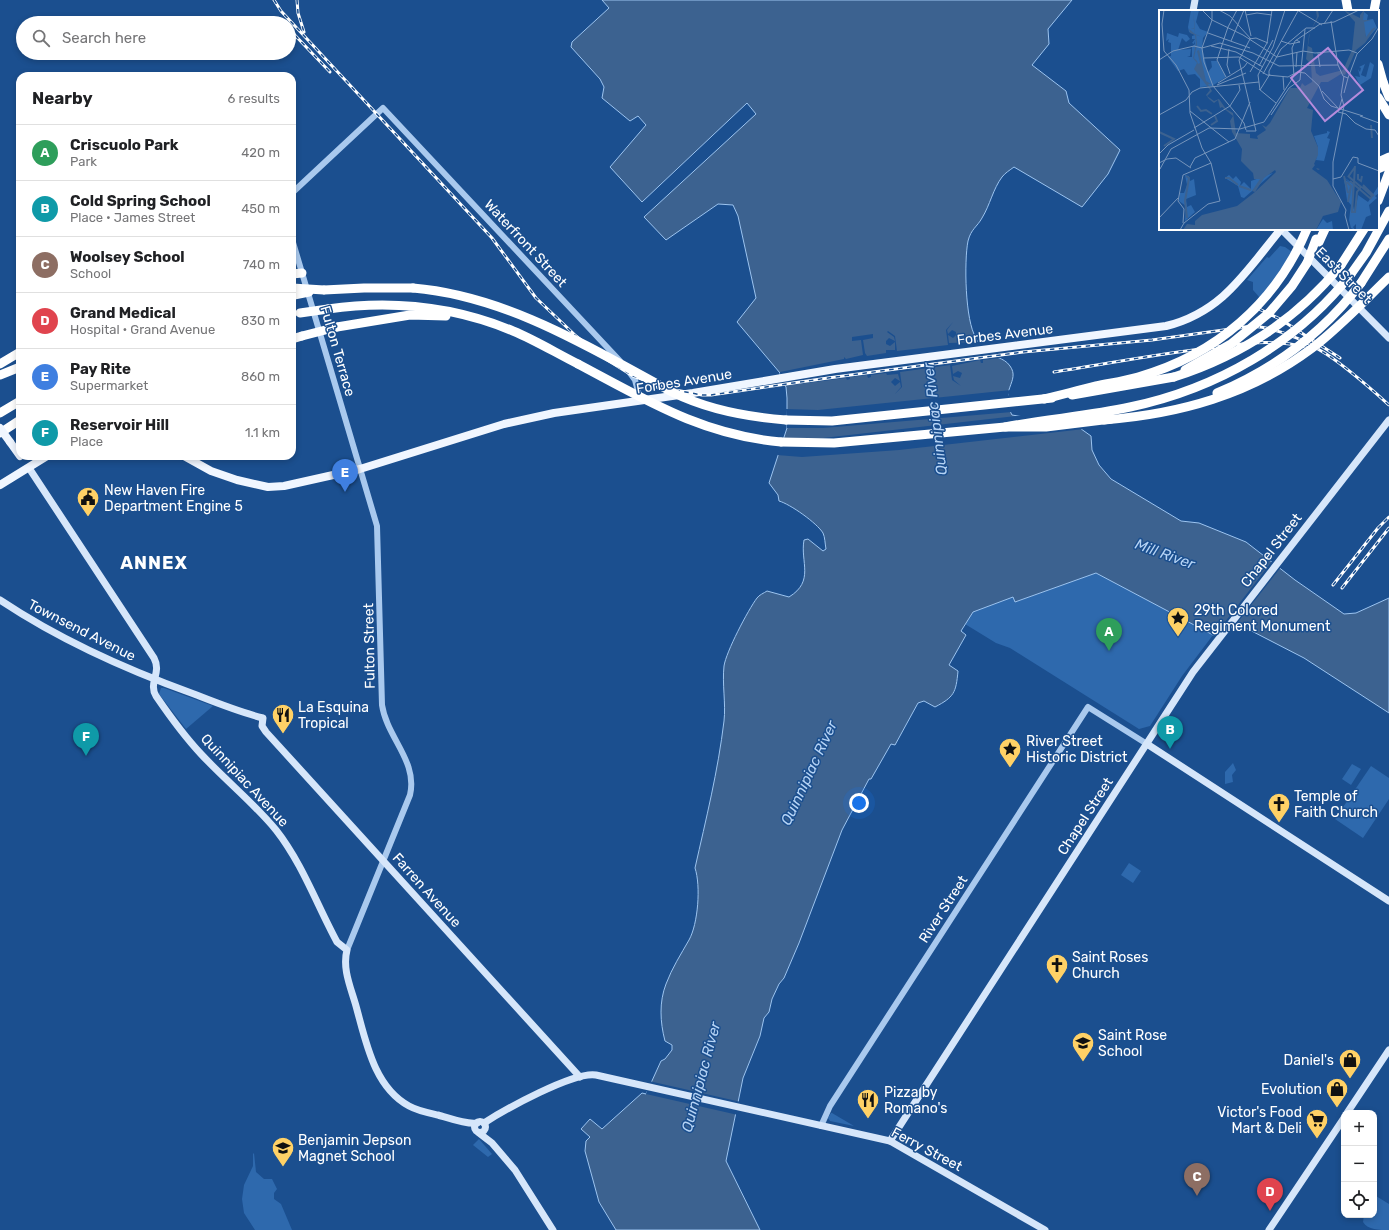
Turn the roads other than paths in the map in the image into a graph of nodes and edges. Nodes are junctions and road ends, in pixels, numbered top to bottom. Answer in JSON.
{"nodes":[{"id":1,"x":1195,"y":0,"type":"edge"},
{"id":2,"x":1346,"y":0,"type":"edge"},
{"id":3,"x":1353,"y":0,"type":"edge"},
{"id":4,"x":1376,"y":0,"type":"edge"},
{"id":5,"x":1193,"y":10,"type":"edge"},
{"id":6,"x":1350,"y":10,"type":"edge"},
{"id":7,"x":1350,"y":10,"type":"edge"},
{"id":8,"x":1374,"y":10,"type":"edge"},
{"id":9,"x":1379,"y":68,"type":"edge"},
{"id":10,"x":1389,"y":96,"type":"edge"},
{"id":11,"x":1379,"y":99,"type":"edge"},
{"id":12,"x":1379,"y":107,"type":"edge"},
{"id":13,"x":1389,"y":115,"type":"edge"},
{"id":14,"x":1389,"y":156,"type":"edge"},
{"id":15,"x":1379,"y":161,"type":"edge"},
{"id":16,"x":1389,"y":164,"type":"edge"},
{"id":17,"x":1379,"y":169,"type":"edge"},
{"id":18,"x":1389,"y":172,"type":"edge"},
{"id":19,"x":296,"y":189,"type":"edge"},
{"id":20,"x":1379,"y":198,"type":"edge"},
{"id":21,"x":1389,"y":211,"type":"edge"},
{"id":22,"x":1379,"y":229,"type":"edge"},
{"id":23,"x":1280,"y":230,"type":"edge"},
{"id":24,"x":1282,"y":230,"type":"edge"},
{"id":25,"x":1307,"y":230,"type":"edge"},
{"id":26,"x":1321,"y":230,"type":"edge"},
{"id":27,"x":1324,"y":230,"type":"edge"},
{"id":28,"x":1363,"y":230,"type":"edge"},
{"id":29,"x":1379,"y":230,"type":"edge"},
{"id":30,"x":1389,"y":239,"type":"edge"},
{"id":31,"x":1317,"y":241,"type":"junction"},
{"id":32,"x":296,"y":253,"type":"edge"},
{"id":33,"x":302,"y":273,"type":"junction"},
{"id":34,"x":296,"y":274,"type":"edge"},
{"id":35,"x":1389,"y":277,"type":"edge"},
{"id":36,"x":296,"y":293,"type":"edge"},
{"id":37,"x":409,"y":310,"type":"junction"},
{"id":38,"x":296,"y":314,"type":"edge"},
{"id":39,"x":296,"y":338,"type":"edge"},
{"id":40,"x":1389,"y":338,"type":"edge"},
{"id":41,"x":16,"y":354,"type":"edge"},
{"id":42,"x":0,"y":364,"type":"edge"},
{"id":43,"x":16,"y":369,"type":"edge"},
{"id":44,"x":0,"y":374,"type":"edge"},
{"id":45,"x":1174,"y":377,"type":"junction"},
{"id":46,"x":1044,"y":399,"type":"junction"},
{"id":47,"x":640,"y":401,"type":"junction"},
{"id":48,"x":16,"y":403,"type":"edge"},
{"id":49,"x":0,"y":413,"type":"edge"},
{"id":50,"x":1104,"y":420,"type":"junction"},
{"id":51,"x":1388,"y":421,"type":"edge"},
{"id":52,"x":16,"y":423,"type":"edge"},
{"id":53,"x":1004,"y":427,"type":"junction"},
{"id":54,"x":0,"y":428,"type":"edge"},
{"id":55,"x":0,"y":433,"type":"edge"},
{"id":56,"x":16,"y":450,"type":"edge"},
{"id":57,"x":23,"y":460,"type":"edge"},
{"id":58,"x":41,"y":460,"type":"edge"},
{"id":59,"x":191,"y":460,"type":"edge"},
{"id":60,"x":29,"y":468,"type":"junction"},
{"id":61,"x":360,"y":469,"type":"junction"},
{"id":62,"x":0,"y":485,"type":"edge"},
{"id":63,"x":0,"y":600,"type":"edge"},
{"id":64,"x":154,"y":680,"type":"junction"},
{"id":65,"x":263,"y":718,"type":"joint"},
{"id":66,"x":1147,"y":744,"type":"junction"},
{"id":67,"x":383,"y":861,"type":"junction"},
{"id":68,"x":1389,"y":901,"type":"edge"},
{"id":69,"x":348,"y":950,"type":"junction"},
{"id":70,"x":1389,"y":1050,"type":"edge"},
{"id":71,"x":580,"y":1077,"type":"junction"},
{"id":72,"x":1349,"y":1110,"type":"edge"},
{"id":73,"x":461,"y":1122,"type":"junction"},
{"id":74,"x":1341,"y":1122,"type":"edge"},
{"id":75,"x":482,"y":1125,"type":"junction"},
{"id":76,"x":820,"y":1126,"type":"junction"},
{"id":77,"x":477,"y":1131,"type":"junction"},
{"id":78,"x":890,"y":1141,"type":"junction"},
{"id":79,"x":492,"y":1143,"type":"junction"},
{"id":80,"x":554,"y":1230,"type":"edge"},
{"id":81,"x":1046,"y":1230,"type":"edge"},
{"id":82,"x":1269,"y":1230,"type":"edge"}],
"edges":[{"from":1,"to":5,"type":"main road"},
{"from":2,"to":6,"type":"highway"},
{"from":3,"to":7,"type":"highway"},
{"from":4,"to":8,"type":"highway"},
{"from":9,"to":10,"type":"highway","bridge":true},
{"from":10,"to":12,"type":"main road"},
{"from":11,"to":13,"type":"highway","bridge":true},
{"from":14,"to":15,"type":"highway"},
{"from":16,"to":17,"type":"highway"},
{"from":18,"to":20,"type":"highway"},
{"from":19,"to":47,"type":"street","name":"Waterfront Street"},
{"from":21,"to":22,"type":"highway","bridge":true},
{"from":23,"to":47,"type":"main road","name":"Forbes Avenue"},
{"from":24,"to":40,"type":"main road","name":"East Street"},
{"from":25,"to":46,"type":"highway","bridge":true},
{"from":26,"to":31,"type":"highway"},
{"from":27,"to":31,"type":"highway"},
{"from":28,"to":45,"type":"highway","bridge":true},
{"from":29,"to":53,"type":"highway","bridge":true},
{"from":30,"to":50,"type":"highway","bridge":true},
{"from":31,"to":45,"type":"highway","bridge":true},
{"from":32,"to":33,"type":"street","name":"Fulton Terrace"},
{"from":33,"to":34,"type":"highway"},
{"from":33,"to":61,"type":"street","name":"Fulton Terrace"},
{"from":35,"to":50,"type":"highway","bridge":true},
{"from":36,"to":46,"type":"highway","bridge":true},
{"from":37,"to":38,"type":"highway","bridge":true},
{"from":37,"to":39,"type":"highway","bridge":true},
{"from":37,"to":53,"type":"highway","bridge":true},
{"from":41,"to":42,"type":"highway"},
{"from":43,"to":44,"type":"highway"},
{"from":45,"to":46,"type":"highway","bridge":true},
{"from":47,"to":61,"type":"main road","name":"Forbes Avenue"},
{"from":48,"to":49,"type":"highway"},
{"from":50,"to":53,"type":"highway","bridge":true},
{"from":51,"to":66,"type":"main road","name":"Chapel Street"},
{"from":52,"to":55,"type":"highway"},
{"from":54,"to":56,"type":"main road","bridge":true},
{"from":57,"to":60,"type":"main road"},
{"from":58,"to":60,"type":"main road"},
{"from":59,"to":61,"type":"main road","name":"Forbes Avenue"},
{"from":60,"to":62,"type":"main road"},
{"from":60,"to":64,"type":"main road","name":"Quinnipiac Avenue"},
{"from":61,"to":67,"type":"street","name":"Fulton Street"},
{"from":63,"to":64,"type":"main road","name":"Townsend Avenue"},
{"from":64,"to":65,"type":"main road","name":"Townsend Avenue"},
{"from":64,"to":69,"type":"main road","name":"Quinnipiac Avenue"},
{"from":65,"to":67,"type":"main road","name":"Farren Avenue"},
{"from":66,"to":68,"type":"main road"},
{"from":66,"to":76,"type":"street","name":"River Street"},
{"from":66,"to":78,"type":"main road","name":"Chapel Street"},
{"from":67,"to":69,"type":"street","name":"Fulton Street"},
{"from":67,"to":71,"type":"main road","name":"Farren Avenue"},
{"from":69,"to":73,"type":"main road"},
{"from":70,"to":72,"type":"main road"},
{"from":71,"to":75,"type":"main road"},
{"from":71,"to":76,"type":"main road","name":"Ferry Street"},
{"from":73,"to":75,"type":"main road"},
{"from":73,"to":77,"type":"main road"},
{"from":74,"to":82,"type":"main road"},
{"from":75,"to":77,"type":"main road"},
{"from":75,"to":79,"type":"main road"},
{"from":76,"to":78,"type":"main road","name":"Ferry Street"},
{"from":77,"to":79,"type":"main road"},
{"from":78,"to":81,"type":"main road","name":"Ferry Street"},
{"from":79,"to":80,"type":"main road"}]}
